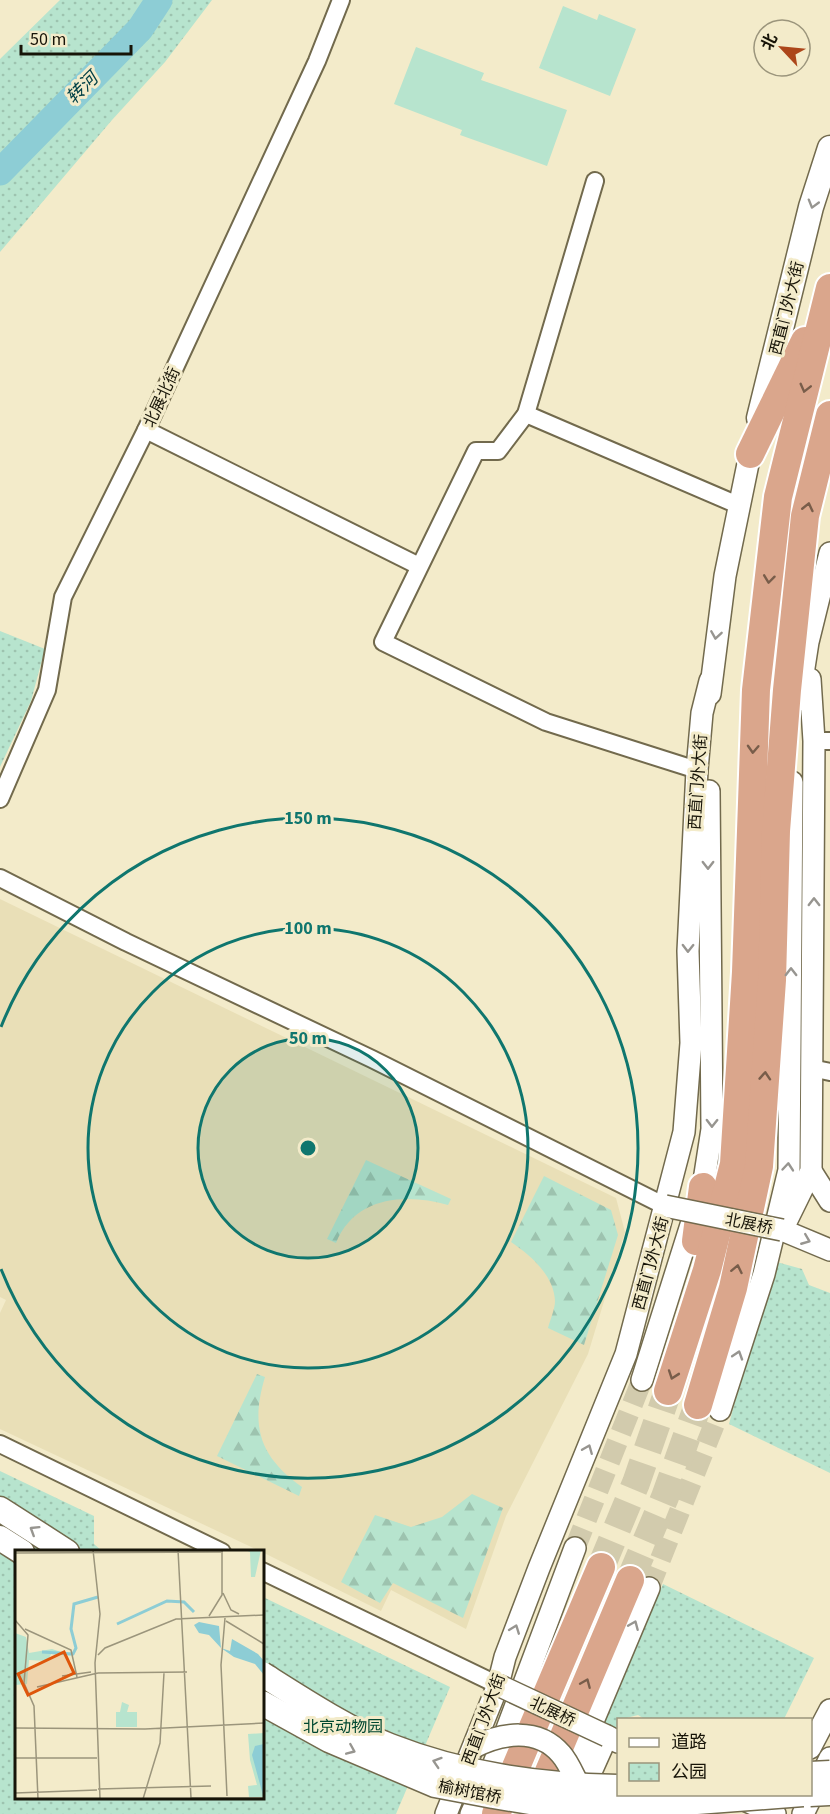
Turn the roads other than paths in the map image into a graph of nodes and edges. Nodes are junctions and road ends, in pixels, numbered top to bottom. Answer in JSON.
{"nodes":[{"id":1,"x":341,"y":0,"type":"edge"},
{"id":2,"x":830,"y":148,"type":"edge"},
{"id":3,"x":595,"y":181,"type":"dead end"},
{"id":4,"x":830,"y":289,"type":"edge"},
{"id":5,"x":526,"y":414,"type":"junction"},
{"id":6,"x":830,"y":415,"type":"edge"},
{"id":7,"x":146,"y":429,"type":"junction"},
{"id":8,"x":750,"y":454,"type":"junction"},
{"id":9,"x":738,"y":505,"type":"junction"},
{"id":10,"x":830,"y":553,"type":"edge"},
{"id":11,"x":419,"y":566,"type":"junction"},
{"id":12,"x":808,"y":642,"type":"junction"},
{"id":13,"x":710,"y":681,"type":"junction"},
{"id":14,"x":822,"y":741,"type":"edge"},
{"id":15,"x":697,"y":770,"type":"junction"},
{"id":16,"x":0,"y":799,"type":"edge"},
{"id":17,"x":0,"y":878,"type":"edge"},
{"id":18,"x":821,"y":1070,"type":"edge"},
{"id":19,"x":811,"y":1171,"type":"junction"},
{"id":20,"x":703,"y":1187,"type":"junction"},
{"id":21,"x":830,"y":1201,"type":"edge"},
{"id":22,"x":665,"y":1206,"type":"junction"},
{"id":23,"x":782,"y":1230,"type":"junction"},
{"id":24,"x":830,"y":1250,"type":"edge"},
{"id":25,"x":684,"y":1341,"type":"junction"},
{"id":26,"x":655,"y":1386,"type":"joint"},
{"id":27,"x":709,"y":1408,"type":"joint"},
{"id":28,"x":0,"y":1444,"type":"edge"},
{"id":29,"x":0,"y":1509,"type":"edge"},
{"id":30,"x":0,"y":1538,"type":"edge"},
{"id":31,"x":575,"y":1548,"type":"tunnel mouth"},
{"id":32,"x":20,"y":1550,"type":"edge"},
{"id":33,"x":65,"y":1550,"type":"edge"},
{"id":34,"x":220,"y":1550,"type":"edge"},
{"id":35,"x":601,"y":1567,"type":"tunnel mouth"},
{"id":36,"x":264,"y":1572,"type":"edge"},
{"id":37,"x":640,"y":1584,"type":"joint"},
{"id":38,"x":264,"y":1675,"type":"edge"},
{"id":39,"x":498,"y":1685,"type":"junction"},
{"id":40,"x":264,"y":1704,"type":"edge"},
{"id":41,"x":830,"y":1710,"type":"edge"},
{"id":42,"x":613,"y":1739,"type":"edge"},
{"id":43,"x":812,"y":1744,"type":"edge"},
{"id":44,"x":474,"y":1747,"type":"junction"},
{"id":45,"x":830,"y":1758,"type":"edge"},
{"id":46,"x":830,"y":1773,"type":"edge"},
{"id":47,"x":812,"y":1774,"type":"edge"},
{"id":48,"x":617,"y":1780,"type":"edge"},
{"id":49,"x":617,"y":1786,"type":"edge"},
{"id":50,"x":582,"y":1791,"type":"junction"},
{"id":51,"x":830,"y":1793,"type":"edge"},
{"id":52,"x":812,"y":1794,"type":"edge"},
{"id":53,"x":812,"y":1795,"type":"edge"},
{"id":54,"x":667,"y":1796,"type":"edge"},
{"id":55,"x":736,"y":1796,"type":"edge"},
{"id":56,"x":776,"y":1796,"type":"edge"},
{"id":57,"x":786,"y":1796,"type":"edge"},
{"id":58,"x":812,"y":1796,"type":"edge"},
{"id":59,"x":446,"y":1814,"type":"edge"},
{"id":60,"x":471,"y":1814,"type":"edge"},
{"id":61,"x":496,"y":1814,"type":"edge"},
{"id":62,"x":531,"y":1814,"type":"edge"},
{"id":63,"x":554,"y":1814,"type":"edge"},
{"id":64,"x":572,"y":1814,"type":"edge"},
{"id":65,"x":706,"y":1814,"type":"edge"},
{"id":66,"x":776,"y":1814,"type":"edge"},
{"id":67,"x":803,"y":1814,"type":"edge"}],
"edges":[{"from":1,"to":7,"type":"street","name":"北展北街"},
{"from":2,"to":8,"type":"main road","name":"西直门外大街","one_way":true},
{"from":3,"to":5,"type":"street"},
{"from":4,"to":8,"type":"highway"},
{"from":4,"to":25,"type":"highway","name":"西直门外大街","one_way":true},
{"from":5,"to":9,"type":"street"},
{"from":5,"to":11,"type":"street"},
{"from":27,"to":6,"type":"highway","one_way":true},
{"from":7,"to":11,"type":"street"},
{"from":7,"to":16,"type":"street","name":"北展北街"},
{"from":8,"to":9,"type":"street","name":"西直门外大街"},
{"from":9,"to":13,"type":"street","name":"西直门外大街","one_way":true},
{"from":10,"to":12,"type":"street"},
{"from":11,"to":15,"type":"street"},
{"from":12,"to":14,"type":"street"},
{"from":27,"to":12,"type":"street","one_way":true},
{"from":13,"to":15,"type":"street","name":"西直门外大街"},
{"from":13,"to":20,"type":"street","name":"西直门外大街","one_way":true},
{"from":18,"to":14,"type":"street","one_way":true},
{"from":15,"to":22,"type":"street","name":"西直门外大街","one_way":true},
{"from":17,"to":22,"type":"street"},
{"from":18,"to":19,"type":"street"},
{"from":19,"to":21,"type":"street"},
{"from":19,"to":23,"type":"street"},
{"from":20,"to":25,"type":"highway"},
{"from":20,"to":26,"type":"street","name":"西直门外大街"},
{"from":22,"to":23,"type":"street","name":"北展桥","bridge":true},
{"from":39,"to":22,"type":"street","name":"西直门外大街","one_way":true},
{"from":23,"to":24,"type":"street","name":"北展桥","one_way":true},
{"from":25,"to":26,"type":"highway","name":"西直门外大街","one_way":true},
{"from":28,"to":34,"type":"street"},
{"from":33,"to":29,"type":"main road","one_way":true},
{"from":30,"to":32,"type":"main road"},
{"from":31,"to":60,"type":"street","name":"西直门外大街"},
{"from":35,"to":61,"type":"highway"},
{"from":36,"to":39,"type":"street"},
{"from":62,"to":37,"type":"highway","one_way":true},
{"from":63,"to":37,"type":"street","one_way":true},
{"from":49,"to":38,"type":"main road","name":"榆树馆桥","one_way":true,"bridge":true},
{"from":39,"to":42,"type":"street","name":"北展桥","bridge":true},
{"from":39,"to":44,"type":"street","name":"西直门外大街"},
{"from":40,"to":56,"type":"main road","name":"榆树馆桥","one_way":true,"bridge":true},
{"from":41,"to":43,"type":"street"},
{"from":42,"to":50,"type":"street"},
{"from":44,"to":50,"type":"street","name":"北展桥","bridge":true},
{"from":44,"to":59,"type":"street","name":"西直门外大街"},
{"from":45,"to":53,"type":"street"},
{"from":46,"to":47,"type":"main road","bridge":true},
{"from":48,"to":50,"type":"street"},
{"from":50,"to":64,"type":"street"},
{"from":51,"to":52,"type":"main road","bridge":true},
{"from":54,"to":65,"type":"street"},
{"from":55,"to":66,"type":"street"},
{"from":57,"to":66,"type":"street"},
{"from":58,"to":67,"type":"street"}]}
